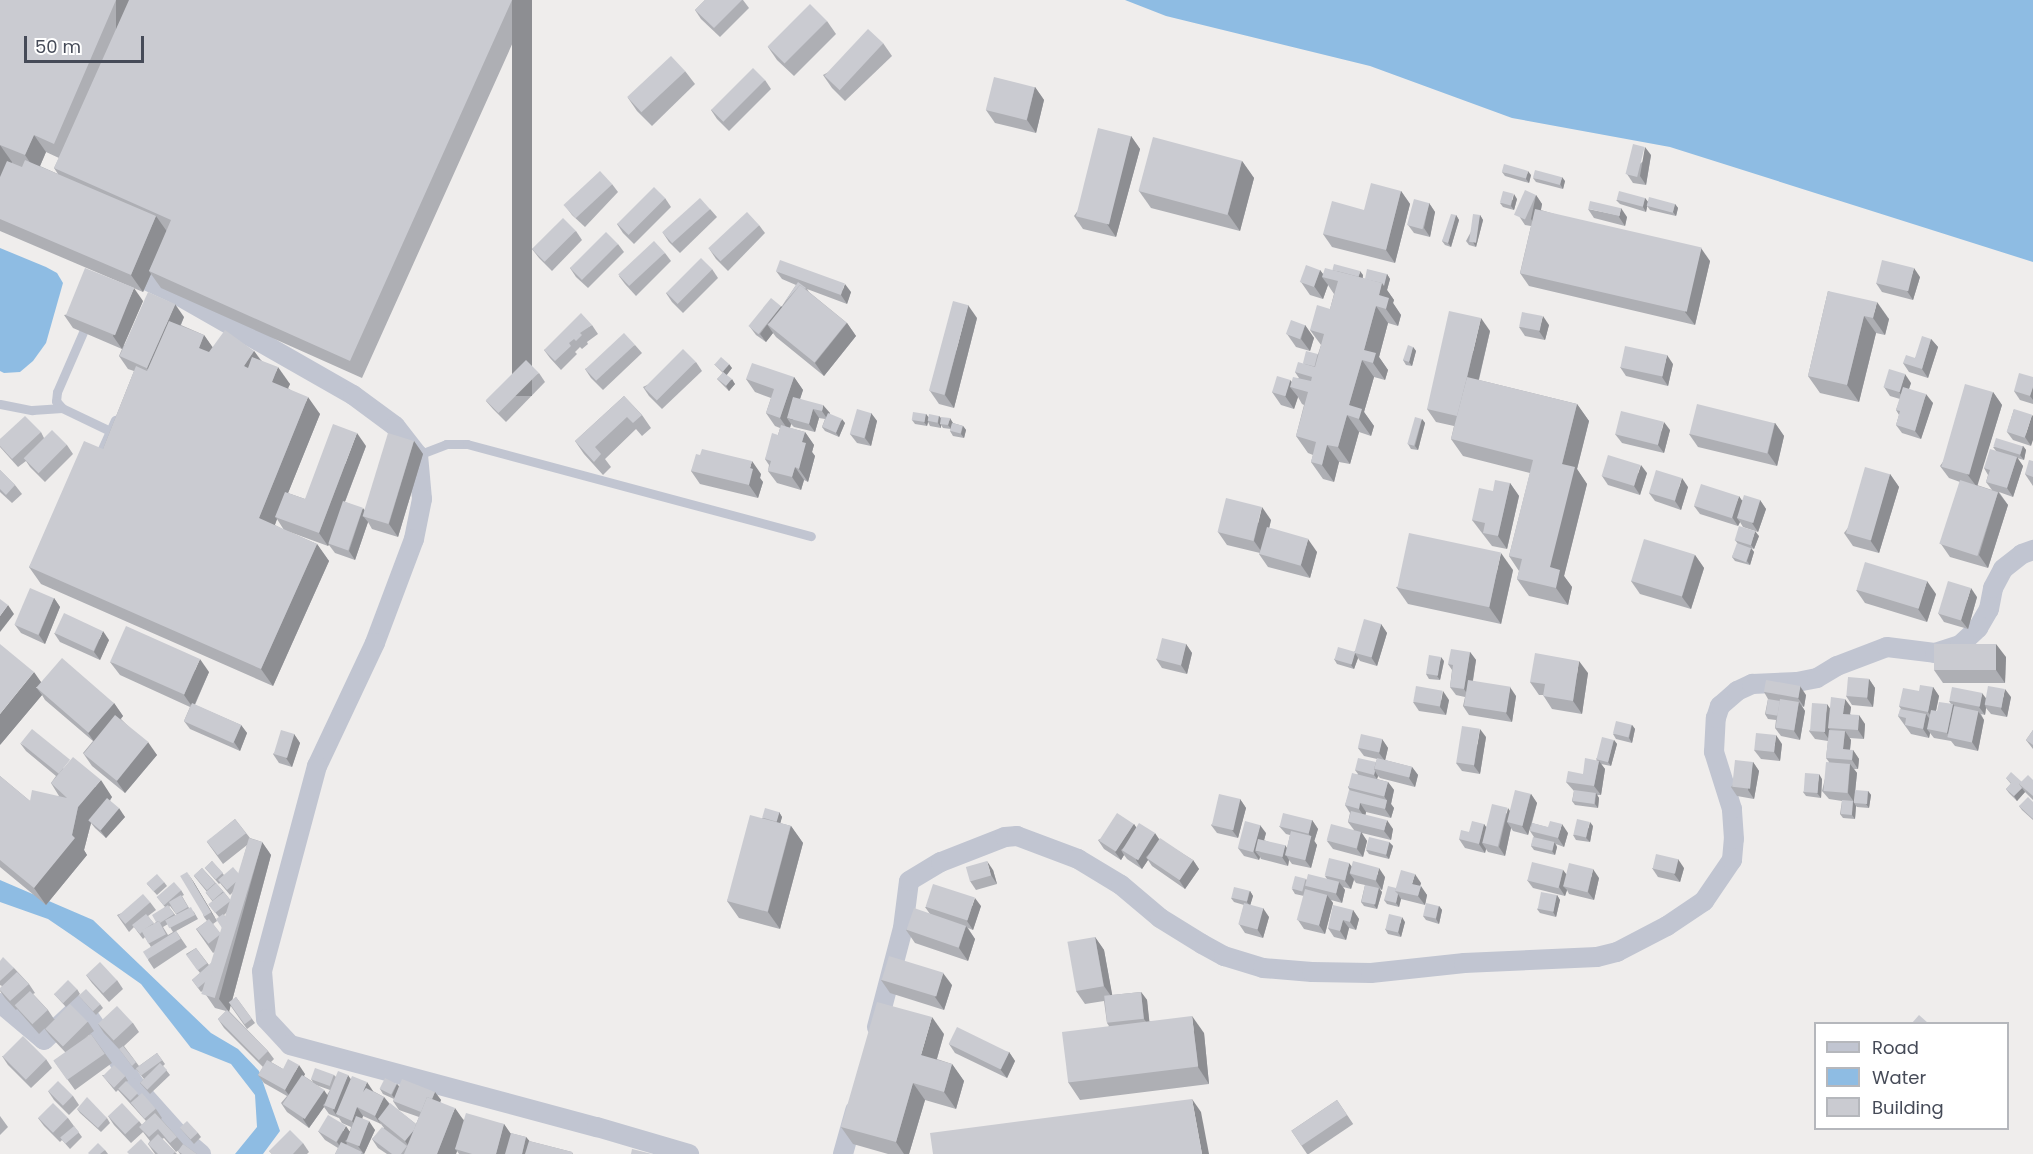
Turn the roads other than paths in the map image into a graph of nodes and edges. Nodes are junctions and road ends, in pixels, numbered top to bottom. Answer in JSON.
{"nodes":[{"id":1,"x":103,"y":261,"type":"edge"},
{"id":2,"x":89,"y":318,"type":"edge"},
{"id":3,"x":0,"y":405,"type":"edge"},
{"id":4,"x":62,"y":408,"type":"junction"},
{"id":5,"x":120,"y":410,"type":"edge"},
{"id":6,"x":110,"y":431,"type":"junction"},
{"id":7,"x":418,"y":455,"type":"junction"},
{"id":8,"x":91,"y":472,"type":"edge"},
{"id":9,"x":811,"y":536,"type":"dead end"},
{"id":10,"x":2033,"y":550,"type":"edge"},
{"id":11,"x":0,"y":1003,"type":"edge"},
{"id":12,"x":873,"y":1043,"type":"edge"},
{"id":13,"x":860,"y":1092,"type":"edge"},
{"id":14,"x":201,"y":1154,"type":"edge"},
{"id":15,"x":689,"y":1154,"type":"edge"},
{"id":16,"x":843,"y":1154,"type":"edge"}],
"edges":[{"from":1,"to":7,"type":"street"},
{"from":2,"to":4,"type":"lane"},
{"from":3,"to":4,"type":"lane"},
{"from":4,"to":6,"type":"lane"},
{"from":5,"to":6,"type":"lane"},
{"from":6,"to":8,"type":"lane"},
{"from":7,"to":9,"type":"lane"},
{"from":7,"to":15,"type":"street"},
{"from":10,"to":12,"type":"street"},
{"from":11,"to":14,"type":"street"},
{"from":13,"to":16,"type":"street"}]}
